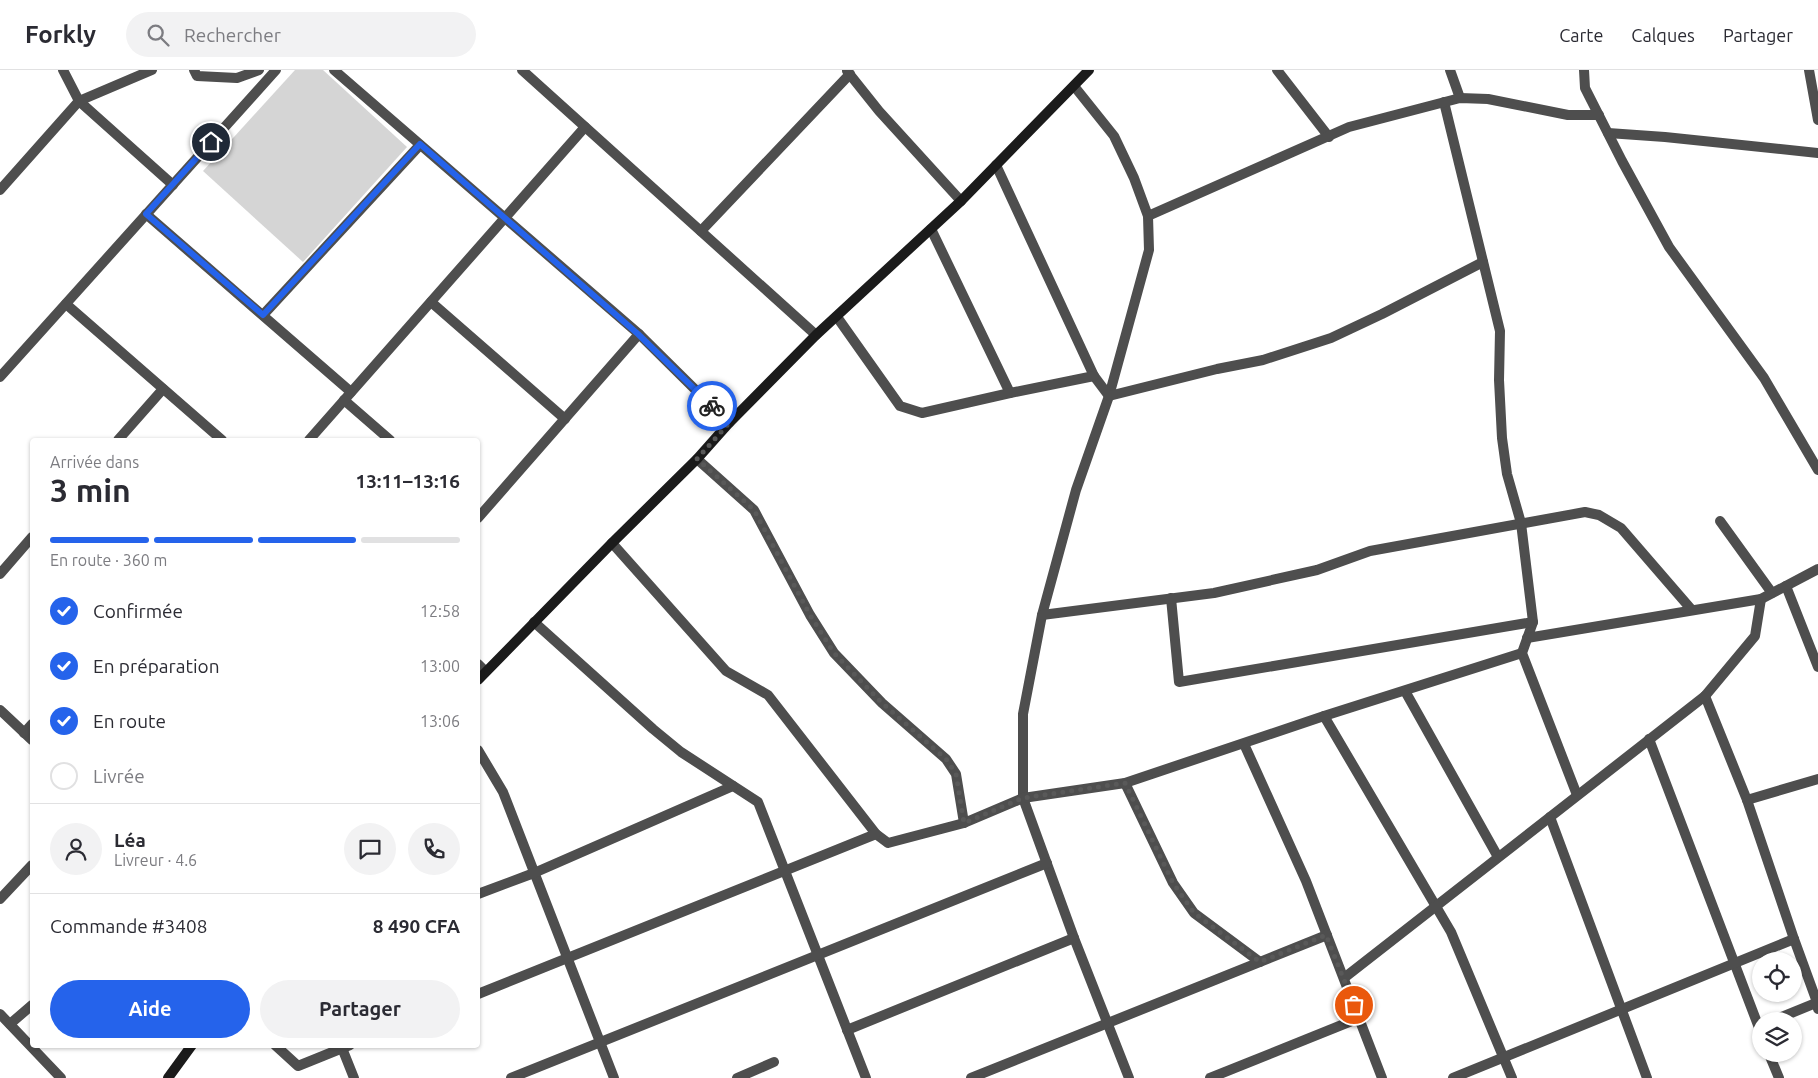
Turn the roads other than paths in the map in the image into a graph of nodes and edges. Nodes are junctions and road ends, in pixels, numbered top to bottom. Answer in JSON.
{"nodes":[{"id":1,"x":63,"y":70,"type":"edge"},
{"id":2,"x":152,"y":70,"type":"edge"},
{"id":3,"x":194,"y":70,"type":"edge"},
{"id":4,"x":259,"y":70,"type":"edge"},
{"id":5,"x":276,"y":70,"type":"edge"},
{"id":6,"x":334,"y":70,"type":"edge"},
{"id":7,"x":522,"y":70,"type":"edge"},
{"id":8,"x":1089,"y":70,"type":"edge"},
{"id":9,"x":1277,"y":70,"type":"edge"},
{"id":10,"x":1450,"y":70,"type":"edge"},
{"id":11,"x":1584,"y":70,"type":"edge"},
{"id":12,"x":1808,"y":70,"type":"edge"},
{"id":13,"x":848,"y":72,"type":"edge"},
{"id":14,"x":1074,"y":86,"type":"junction"},
{"id":15,"x":1460,"y":98,"type":"junction"},
{"id":16,"x":79,"y":101,"type":"junction"},
{"id":17,"x":1444,"y":102,"type":"junction"},
{"id":18,"x":1599,"y":115,"type":"junction"},
{"id":19,"x":1818,"y":120,"type":"edge"},
{"id":20,"x":585,"y":127,"type":"junction"},
{"id":21,"x":1608,"y":133,"type":"junction"},
{"id":22,"x":1328,"y":136,"type":"junction"},
{"id":23,"x":420,"y":144,"type":"junction"},
{"id":24,"x":1818,"y":153,"type":"edge"},
{"id":25,"x":996,"y":165,"type":"junction"},
{"id":26,"x":173,"y":185,"type":"junction"},
{"id":27,"x":0,"y":190,"type":"edge"},
{"id":28,"x":961,"y":202,"type":"junction"},
{"id":29,"x":146,"y":214,"type":"junction"},
{"id":30,"x":1148,"y":216,"type":"junction"},
{"id":31,"x":505,"y":218,"type":"junction"},
{"id":32,"x":931,"y":229,"type":"junction"},
{"id":33,"x":701,"y":231,"type":"junction"},
{"id":34,"x":1483,"y":262,"type":"junction"},
{"id":35,"x":431,"y":302,"type":"junction"},
{"id":36,"x":66,"y":304,"type":"junction"},
{"id":37,"x":263,"y":315,"type":"junction"},
{"id":38,"x":837,"y":317,"type":"junction"},
{"id":39,"x":638,"y":334,"type":"junction"},
{"id":40,"x":816,"y":335,"type":"junction"},
{"id":41,"x":1094,"y":376,"type":"junction"},
{"id":42,"x":0,"y":377,"type":"edge"},
{"id":43,"x":163,"y":389,"type":"junction"},
{"id":44,"x":352,"y":392,"type":"junction"},
{"id":45,"x":1010,"y":393,"type":"junction"},
{"id":46,"x":1109,"y":396,"type":"junction"},
{"id":47,"x":344,"y":400,"type":"junction"},
{"id":48,"x":565,"y":419,"type":"junction"},
{"id":49,"x":729,"y":423,"type":"junction"},
{"id":50,"x":120,"y":438,"type":"edge"},
{"id":51,"x":220,"y":438,"type":"edge"},
{"id":52,"x":311,"y":438,"type":"edge"},
{"id":53,"x":388,"y":438,"type":"edge"},
{"id":54,"x":697,"y":459,"type":"junction"},
{"id":55,"x":1818,"y":470,"type":"edge"},
{"id":56,"x":480,"y":515,"type":"edge"},
{"id":57,"x":1720,"y":521,"type":"dead end"},
{"id":58,"x":1521,"y":523,"type":"junction"},
{"id":59,"x":30,"y":539,"type":"edge"},
{"id":60,"x":612,"y":543,"type":"junction"},
{"id":61,"x":1818,"y":569,"type":"edge"},
{"id":62,"x":0,"y":574,"type":"edge"},
{"id":63,"x":1786,"y":586,"type":"junction"},
{"id":64,"x":1772,"y":593,"type":"junction"},
{"id":65,"x":1171,"y":598,"type":"junction"},
{"id":66,"x":1761,"y":598,"type":"junction"},
{"id":67,"x":1691,"y":610,"type":"junction"},
{"id":68,"x":1042,"y":614,"type":"junction"},
{"id":69,"x":534,"y":622,"type":"junction"},
{"id":70,"x":1533,"y":622,"type":"junction"},
{"id":71,"x":1527,"y":638,"type":"junction"},
{"id":72,"x":1522,"y":653,"type":"junction"},
{"id":73,"x":482,"y":667,"type":"edge"},
{"id":74,"x":1818,"y":667,"type":"edge"},
{"id":75,"x":1405,"y":690,"type":"junction"},
{"id":76,"x":1705,"y":696,"type":"junction"},
{"id":77,"x":0,"y":710,"type":"edge"},
{"id":78,"x":1324,"y":716,"type":"junction"},
{"id":79,"x":30,"y":726,"type":"edge"},
{"id":80,"x":24,"y":733,"type":"junction"},
{"id":81,"x":30,"y":738,"type":"edge"},
{"id":82,"x":1649,"y":740,"type":"junction"},
{"id":83,"x":1244,"y":744,"type":"junction"},
{"id":84,"x":480,"y":753,"type":"edge"},
{"id":85,"x":1818,"y":779,"type":"edge"},
{"id":86,"x":1125,"y":783,"type":"junction"},
{"id":87,"x":733,"y":786,"type":"junction"},
{"id":88,"x":1577,"y":795,"type":"junction"},
{"id":89,"x":1023,"y":798,"type":"junction"},
{"id":90,"x":1747,"y":800,"type":"junction"},
{"id":91,"x":1550,"y":817,"type":"junction"},
{"id":92,"x":964,"y":823,"type":"junction"},
{"id":93,"x":876,"y":834,"type":"junction"},
{"id":94,"x":1498,"y":857,"type":"junction"},
{"id":95,"x":1047,"y":863,"type":"junction"},
{"id":96,"x":30,"y":866,"type":"edge"},
{"id":97,"x":534,"y":872,"type":"junction"},
{"id":98,"x":785,"y":872,"type":"junction"},
{"id":99,"x":480,"y":893,"type":"edge"},
{"id":100,"x":1,"y":897,"type":"edge"},
{"id":101,"x":1436,"y":906,"type":"junction"},
{"id":102,"x":1326,"y":935,"type":"junction"},
{"id":103,"x":1074,"y":938,"type":"junction"},
{"id":104,"x":1794,"y":940,"type":"junction"},
{"id":105,"x":818,"y":955,"type":"junction"},
{"id":106,"x":568,"y":958,"type":"junction"},
{"id":107,"x":1260,"y":962,"type":"junction"},
{"id":108,"x":1735,"y":964,"type":"junction"},
{"id":109,"x":1344,"y":978,"type":"junction"},
{"id":110,"x":480,"y":993,"type":"edge"},
{"id":111,"x":1818,"y":1004,"type":"edge"},
{"id":112,"x":30,"y":1007,"type":"edge"},
{"id":113,"x":1621,"y":1010,"type":"junction"},
{"id":114,"x":1754,"y":1012,"type":"edge"},
{"id":115,"x":1796,"y":1012,"type":"edge"},
{"id":116,"x":0,"y":1014,"type":"edge"},
{"id":117,"x":1359,"y":1018,"type":"junction"},
{"id":118,"x":1108,"y":1023,"type":"junction"},
{"id":119,"x":10,"y":1024,"type":"junction"},
{"id":120,"x":847,"y":1030,"type":"junction"},
{"id":121,"x":600,"y":1042,"type":"junction"},
{"id":122,"x":30,"y":1045,"type":"edge"},
{"id":123,"x":33,"y":1048,"type":"edge"},
{"id":124,"x":190,"y":1048,"type":"edge"},
{"id":125,"x":278,"y":1048,"type":"edge"},
{"id":126,"x":343,"y":1048,"type":"edge"},
{"id":127,"x":346,"y":1048,"type":"edge"},
{"id":128,"x":1504,"y":1058,"type":"junction"},
{"id":129,"x":774,"y":1062,"type":"dead end"},
{"id":130,"x":1772,"y":1062,"type":"edge"},
{"id":131,"x":61,"y":1078,"type":"edge"},
{"id":132,"x":168,"y":1078,"type":"edge"},
{"id":133,"x":354,"y":1078,"type":"edge"},
{"id":134,"x":511,"y":1078,"type":"edge"},
{"id":135,"x":614,"y":1078,"type":"edge"},
{"id":136,"x":737,"y":1078,"type":"edge"},
{"id":137,"x":866,"y":1078,"type":"edge"},
{"id":138,"x":971,"y":1078,"type":"edge"},
{"id":139,"x":1129,"y":1078,"type":"edge"},
{"id":140,"x":1210,"y":1078,"type":"edge"},
{"id":141,"x":1382,"y":1078,"type":"edge"},
{"id":142,"x":1453,"y":1078,"type":"edge"},
{"id":143,"x":1512,"y":1078,"type":"edge"},
{"id":144,"x":1647,"y":1078,"type":"edge"},
{"id":145,"x":1779,"y":1078,"type":"edge"}],
"edges":[{"from":1,"to":16,"type":"street"},
{"from":2,"to":16,"type":"street"},
{"from":3,"to":4,"type":"street"},
{"from":5,"to":26,"type":"street"},
{"from":6,"to":23,"type":"street"},
{"from":7,"to":20,"type":"street"},
{"from":8,"to":14,"type":"main road"},
{"from":9,"to":22,"type":"street"},
{"from":10,"to":15,"type":"street"},
{"from":11,"to":18,"type":"street"},
{"from":12,"to":19,"type":"street"},
{"from":13,"to":28,"type":"street"},
{"from":13,"to":33,"type":"street"},
{"from":14,"to":25,"type":"main road"},
{"from":14,"to":30,"type":"street"},
{"from":15,"to":17,"type":"street"},
{"from":15,"to":18,"type":"street"},
{"from":16,"to":26,"type":"street"},
{"from":16,"to":27,"type":"street"},
{"from":17,"to":22,"type":"street"},
{"from":17,"to":34,"type":"street"},
{"from":18,"to":21,"type":"street"},
{"from":20,"to":31,"type":"street"},
{"from":20,"to":33,"type":"street"},
{"from":21,"to":24,"type":"street"},
{"from":21,"to":55,"type":"street"},
{"from":22,"to":30,"type":"street"},
{"from":23,"to":31,"type":"street"},
{"from":23,"to":37,"type":"street"},
{"from":25,"to":28,"type":"main road"},
{"from":25,"to":41,"type":"street"},
{"from":26,"to":29,"type":"street"},
{"from":28,"to":32,"type":"main road"},
{"from":29,"to":36,"type":"street"},
{"from":29,"to":37,"type":"street"},
{"from":30,"to":46,"type":"street"},
{"from":31,"to":35,"type":"street"},
{"from":31,"to":39,"type":"street"},
{"from":32,"to":38,"type":"main road"},
{"from":32,"to":45,"type":"street"},
{"from":33,"to":40,"type":"street"},
{"from":34,"to":46,"type":"street"},
{"from":34,"to":58,"type":"street"},
{"from":35,"to":44,"type":"street"},
{"from":35,"to":48,"type":"street"},
{"from":36,"to":42,"type":"street"},
{"from":36,"to":43,"type":"street"},
{"from":37,"to":44,"type":"street"},
{"from":38,"to":40,"type":"main road"},
{"from":38,"to":45,"type":"street"},
{"from":39,"to":48,"type":"street"},
{"from":39,"to":49,"type":"street"},
{"from":40,"to":49,"type":"main road"},
{"from":41,"to":45,"type":"street"},
{"from":41,"to":46,"type":"street"},
{"from":43,"to":50,"type":"street"},
{"from":43,"to":51,"type":"street"},
{"from":44,"to":47,"type":"street"},
{"from":46,"to":68,"type":"street"},
{"from":47,"to":52,"type":"street"},
{"from":47,"to":53,"type":"street"},
{"from":48,"to":56,"type":"street"},
{"from":49,"to":54,"type":"main road"},
{"from":54,"to":60,"type":"main road"},
{"from":54,"to":92,"type":"street"},
{"from":57,"to":64,"type":"street"},
{"from":58,"to":65,"type":"street"},
{"from":58,"to":67,"type":"street"},
{"from":58,"to":70,"type":"street"},
{"from":59,"to":62,"type":"street"},
{"from":60,"to":69,"type":"main road"},
{"from":60,"to":93,"type":"street"},
{"from":61,"to":63,"type":"street"},
{"from":63,"to":64,"type":"street"},
{"from":63,"to":74,"type":"street"},
{"from":64,"to":66,"type":"street"},
{"from":65,"to":68,"type":"street"},
{"from":65,"to":70,"type":"street"},
{"from":66,"to":67,"type":"street"},
{"from":66,"to":76,"type":"street"},
{"from":67,"to":71,"type":"street"},
{"from":68,"to":89,"type":"street"},
{"from":69,"to":73,"type":"main road"},
{"from":69,"to":87,"type":"street"},
{"from":70,"to":71,"type":"street"},
{"from":71,"to":72,"type":"street"},
{"from":72,"to":75,"type":"street"},
{"from":72,"to":88,"type":"street"},
{"from":75,"to":78,"type":"street"},
{"from":75,"to":94,"type":"street"},
{"from":76,"to":82,"type":"street"},
{"from":76,"to":90,"type":"street"},
{"from":77,"to":80,"type":"street"},
{"from":78,"to":83,"type":"street"},
{"from":78,"to":101,"type":"street"},
{"from":79,"to":80,"type":"street"},
{"from":80,"to":81,"type":"street"},
{"from":82,"to":88,"type":"street"},
{"from":82,"to":108,"type":"street"},
{"from":83,"to":86,"type":"street"},
{"from":83,"to":102,"type":"street"},
{"from":84,"to":97,"type":"street"},
{"from":85,"to":90,"type":"street"},
{"from":86,"to":89,"type":"street"},
{"from":86,"to":107,"type":"street"},
{"from":87,"to":97,"type":"street"},
{"from":87,"to":98,"type":"street"},
{"from":88,"to":91,"type":"street"},
{"from":89,"to":92,"type":"street"},
{"from":89,"to":95,"type":"street"},
{"from":90,"to":104,"type":"street"},
{"from":91,"to":94,"type":"street"},
{"from":91,"to":113,"type":"street"},
{"from":92,"to":93,"type":"street"},
{"from":93,"to":98,"type":"street"},
{"from":94,"to":101,"type":"street"},
{"from":95,"to":103,"type":"street"},
{"from":95,"to":105,"type":"street"},
{"from":96,"to":100,"type":"street"},
{"from":97,"to":99,"type":"street"},
{"from":97,"to":106,"type":"street"},
{"from":98,"to":105,"type":"street"},
{"from":98,"to":106,"type":"street"},
{"from":101,"to":109,"type":"street"},
{"from":101,"to":128,"type":"street"},
{"from":102,"to":107,"type":"street"},
{"from":102,"to":109,"type":"street"},
{"from":103,"to":118,"type":"street"},
{"from":103,"to":120,"type":"street"},
{"from":104,"to":108,"type":"street"},
{"from":104,"to":111,"type":"street"},
{"from":105,"to":120,"type":"street"},
{"from":105,"to":121,"type":"street"},
{"from":106,"to":110,"type":"street"},
{"from":106,"to":121,"type":"street"},
{"from":107,"to":118,"type":"street"},
{"from":108,"to":113,"type":"street"},
{"from":108,"to":114,"type":"street"},
{"from":109,"to":117,"type":"street"},
{"from":111,"to":115,"type":"street"},
{"from":112,"to":119,"type":"street"},
{"from":113,"to":128,"type":"street"},
{"from":113,"to":144,"type":"street"},
{"from":116,"to":119,"type":"street"},
{"from":117,"to":140,"type":"street"},
{"from":117,"to":141,"type":"street"},
{"from":118,"to":138,"type":"street"},
{"from":118,"to":139,"type":"street"},
{"from":119,"to":122,"type":"street"},
{"from":120,"to":137,"type":"street"},
{"from":121,"to":134,"type":"street"},
{"from":121,"to":135,"type":"street"},
{"from":123,"to":131,"type":"street"},
{"from":124,"to":132,"type":"main road"},
{"from":125,"to":126,"type":"street"},
{"from":127,"to":133,"type":"street"},
{"from":128,"to":142,"type":"street"},
{"from":128,"to":143,"type":"street"},
{"from":129,"to":136,"type":"street"},
{"from":130,"to":145,"type":"street"}]}
